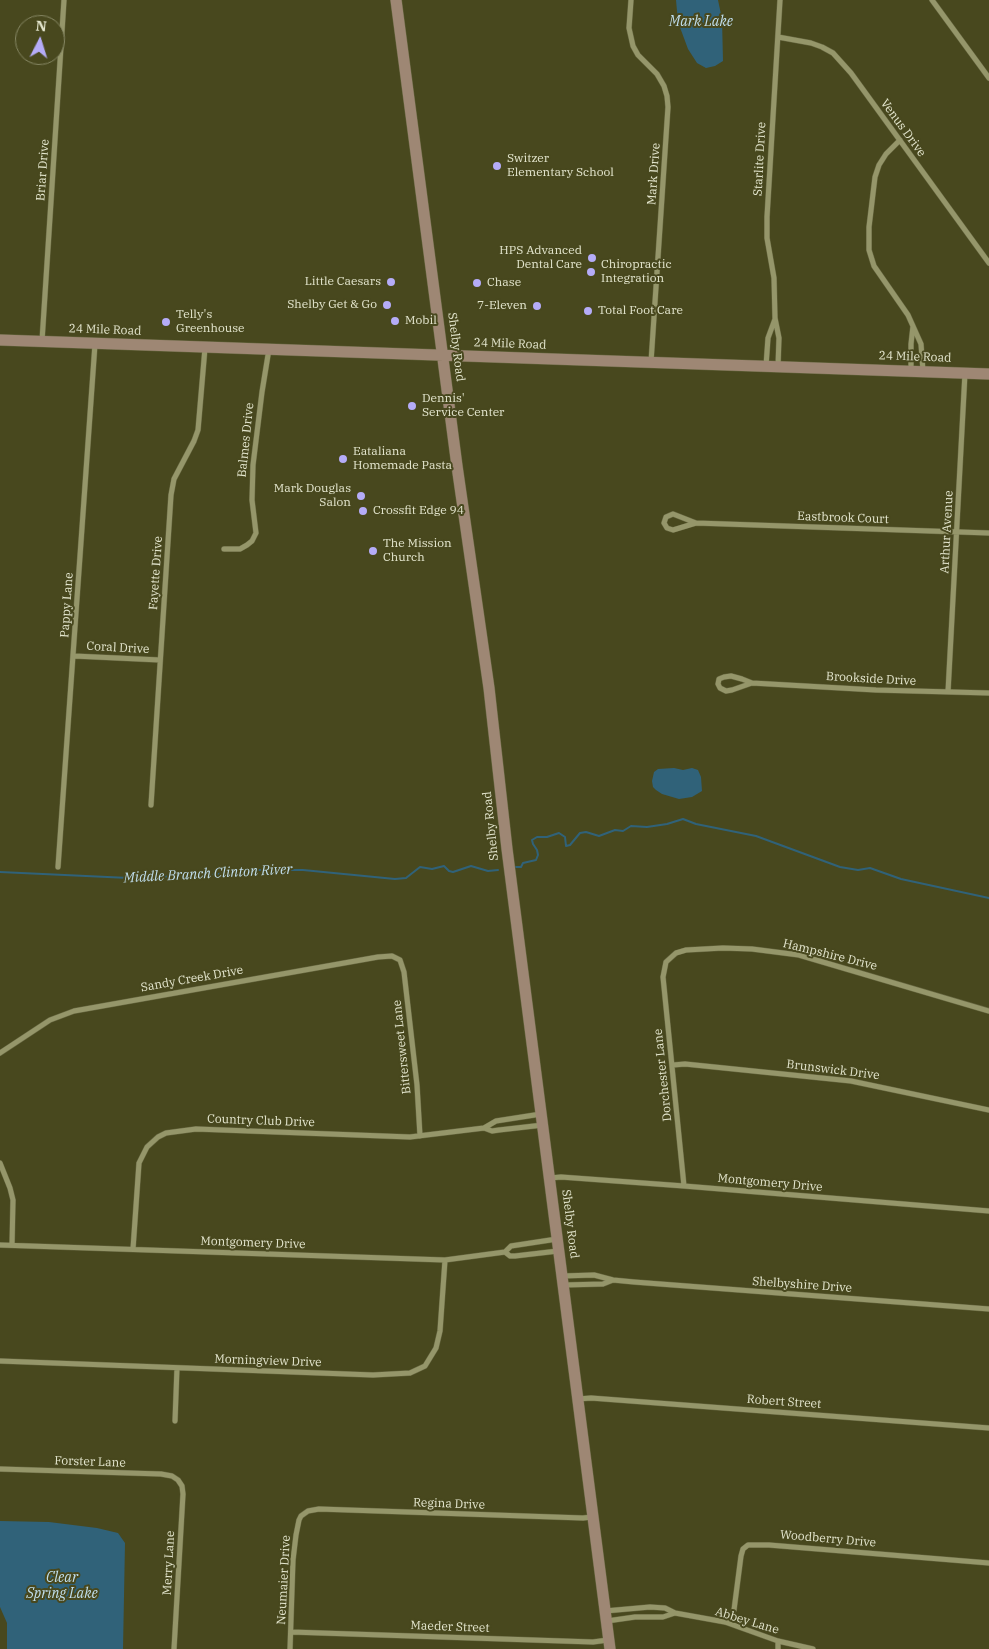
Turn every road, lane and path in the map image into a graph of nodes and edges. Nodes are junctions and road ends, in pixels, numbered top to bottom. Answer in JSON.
{"nodes":[{"id":1,"x":64,"y":0,"type":"edge"},
{"id":2,"x":396,"y":0,"type":"edge"},
{"id":3,"x":631,"y":0,"type":"edge"},
{"id":4,"x":780,"y":0,"type":"edge"},
{"id":5,"x":932,"y":0,"type":"edge"},
{"id":6,"x":778,"y":37,"type":"junction"},
{"id":7,"x":989,"y":78,"type":"edge"},
{"id":8,"x":900,"y":140,"type":"junction"},
{"id":9,"x":989,"y":263,"type":"edge"},
{"id":10,"x":775,"y":318,"type":"junction"},
{"id":11,"x":913,"y":326,"type":"junction"},
{"id":12,"x":0,"y":340,"type":"edge"},
{"id":13,"x":42,"y":342,"type":"junction"},
{"id":14,"x":96,"y":344,"type":"junction"},
{"id":15,"x":205,"y":348,"type":"junction"},
{"id":16,"x":269,"y":349,"type":"junction"},
{"id":17,"x":443,"y":356,"type":"junction"},
{"id":18,"x":651,"y":362,"type":"junction"},
{"id":19,"x":766,"y":366,"type":"junction"},
{"id":20,"x":778,"y":366,"type":"junction"},
{"id":21,"x":917,"y":371,"type":"junction"},
{"id":22,"x":966,"y":373,"type":"junction"},
{"id":23,"x":989,"y":374,"type":"edge"},
{"id":24,"x":696,"y":523,"type":"junction"},
{"id":25,"x":957,"y":532,"type":"junction"},
{"id":26,"x":989,"y":533,"type":"edge"},
{"id":27,"x":224,"y":549,"type":"dead end"},
{"id":28,"x":74,"y":656,"type":"junction"},
{"id":29,"x":160,"y":660,"type":"junction"},
{"id":30,"x":752,"y":683,"type":"junction"},
{"id":31,"x":948,"y":692,"type":"junction"},
{"id":32,"x":989,"y":693,"type":"edge"},
{"id":33,"x":150,"y":805,"type":"dead end"},
{"id":34,"x":58,"y":867,"type":"dead end"},
{"id":35,"x":397,"y":958,"type":"joint"},
{"id":36,"x":666,"y":962,"type":"joint"},
{"id":37,"x":989,"y":1011,"type":"edge"},
{"id":38,"x":0,"y":1053,"type":"edge"},
{"id":39,"x":673,"y":1065,"type":"junction"},
{"id":40,"x":989,"y":1110,"type":"edge"},
{"id":41,"x":542,"y":1120,"type":"junction"},
{"id":42,"x":484,"y":1128,"type":"junction"},
{"id":43,"x":420,"y":1136,"type":"junction"},
{"id":44,"x":0,"y":1163,"type":"edge"},
{"id":45,"x":550,"y":1178,"type":"junction"},
{"id":46,"x":684,"y":1186,"type":"junction"},
{"id":47,"x":989,"y":1211,"type":"edge"},
{"id":48,"x":0,"y":1245,"type":"edge"},
{"id":49,"x":12,"y":1245,"type":"junction"},
{"id":50,"x":558,"y":1245,"type":"junction"},
{"id":51,"x":133,"y":1249,"type":"junction"},
{"id":52,"x":505,"y":1252,"type":"junction"},
{"id":53,"x":445,"y":1260,"type":"junction"},
{"id":54,"x":613,"y":1280,"type":"junction"},
{"id":55,"x":563,"y":1281,"type":"junction"},
{"id":56,"x":989,"y":1309,"type":"edge"},
{"id":57,"x":0,"y":1361,"type":"edge"},
{"id":58,"x":177,"y":1368,"type":"junction"},
{"id":59,"x":577,"y":1399,"type":"junction"},
{"id":60,"x":175,"y":1421,"type":"dead end"},
{"id":61,"x":989,"y":1428,"type":"edge"},
{"id":62,"x":0,"y":1469,"type":"edge"},
{"id":63,"x":178,"y":1480,"type":"joint"},
{"id":64,"x":304,"y":1513,"type":"joint"},
{"id":65,"x":593,"y":1517,"type":"junction"},
{"id":66,"x":989,"y":1563,"type":"edge"},
{"id":67,"x":675,"y":1613,"type":"junction"},
{"id":68,"x":605,"y":1616,"type":"junction"},
{"id":69,"x":725,"y":1622,"type":"junction"},
{"id":70,"x":291,"y":1632,"type":"junction"},
{"id":71,"x":778,"y":1641,"type":"junction"},
{"id":72,"x":609,"y":1645,"type":"edge"},
{"id":73,"x":174,"y":1649,"type":"edge"},
{"id":74,"x":290,"y":1649,"type":"edge"},
{"id":75,"x":778,"y":1649,"type":"edge"},
{"id":76,"x":813,"y":1649,"type":"edge"}],
"edges":[{"from":1,"to":13,"type":"street","name":"Briar Drive"},
{"from":2,"to":17,"type":"street","name":"Shelby Road"},
{"from":3,"to":18,"type":"street","name":"Mark Drive"},
{"from":4,"to":6,"type":"street","name":"Starlite Drive"},
{"from":5,"to":7,"type":"street"},
{"from":6,"to":8,"type":"street","name":"Venus Drive"},
{"from":6,"to":10,"type":"street","name":"Starlite Drive"},
{"from":8,"to":9,"type":"street","name":"Venus Drive"},
{"from":8,"to":11,"type":"street"},
{"from":10,"to":19,"type":"street","name":"Starlite Drive"},
{"from":10,"to":20,"type":"street","name":"Starlite Drive"},
{"from":11,"to":21,"type":"street"},
{"from":11,"to":21,"type":"street"},
{"from":12,"to":13,"type":"street","name":"24 Mile Road"},
{"from":13,"to":14,"type":"street","name":"24 Mile Road"},
{"from":14,"to":15,"type":"street","name":"24 Mile Road"},
{"from":14,"to":28,"type":"street","name":"Pappy Lane"},
{"from":15,"to":16,"type":"street","name":"24 Mile Road"},
{"from":15,"to":29,"type":"street","name":"Fayette Drive"},
{"from":16,"to":17,"type":"street","name":"24 Mile Road"},
{"from":16,"to":27,"type":"street","name":"Balmes Drive"},
{"from":17,"to":18,"type":"street","name":"24 Mile Road"},
{"from":17,"to":41,"type":"street","name":"Shelby Road"},
{"from":18,"to":19,"type":"street","name":"24 Mile Road"},
{"from":19,"to":20,"type":"street","name":"24 Mile Road"},
{"from":20,"to":21,"type":"street","name":"24 Mile Road"},
{"from":21,"to":22,"type":"street","name":"24 Mile Road"},
{"from":22,"to":23,"type":"street","name":"24 Mile Road"},
{"from":22,"to":25,"type":"street","name":"Arthur Avenue"},
{"from":24,"to":24,"type":"street","name":"Eastbrook Court"},
{"from":24,"to":25,"type":"street","name":"Eastbrook Court"},
{"from":25,"to":26,"type":"street","name":"Eastbrook Court"},
{"from":25,"to":31,"type":"street","name":"Arthur Avenue"},
{"from":28,"to":29,"type":"street","name":"Coral Drive"},
{"from":28,"to":34,"type":"street","name":"Pappy Lane"},
{"from":29,"to":33,"type":"street","name":"Fayette Drive"},
{"from":30,"to":30,"type":"street","name":"Brookside Drive"},
{"from":30,"to":31,"type":"street","name":"Brookside Drive"},
{"from":31,"to":32,"type":"street","name":"Brookside Drive"},
{"from":35,"to":38,"type":"street","name":"Sandy Creek Drive"},
{"from":35,"to":43,"type":"street","name":"Bittersweet Lane"},
{"from":36,"to":37,"type":"street","name":"Hampshire Drive"},
{"from":36,"to":39,"type":"street","name":"Dorchester Lane"},
{"from":39,"to":40,"type":"street","name":"Brunswick Drive"},
{"from":39,"to":46,"type":"street","name":"Dorchester Lane"},
{"from":41,"to":42,"type":"street","name":"Country Club Drive"},
{"from":41,"to":42,"type":"street","name":"Country Club Drive"},
{"from":41,"to":45,"type":"street","name":"Shelby Road"},
{"from":42,"to":43,"type":"street","name":"Country Club Drive"},
{"from":43,"to":51,"type":"street","name":"Country Club Drive"},
{"from":44,"to":49,"type":"street"},
{"from":45,"to":46,"type":"street","name":"Montgomery Drive"},
{"from":45,"to":50,"type":"street","name":"Shelby Road"},
{"from":46,"to":47,"type":"street","name":"Montgomery Drive"},
{"from":48,"to":49,"type":"street","name":"Montgomery Drive"},
{"from":49,"to":51,"type":"street","name":"Montgomery Drive"},
{"from":50,"to":52,"type":"street","name":"Montgomery Drive"},
{"from":50,"to":52,"type":"street","name":"Montgomery Drive"},
{"from":50,"to":55,"type":"street","name":"Shelby Road"},
{"from":51,"to":53,"type":"street","name":"Montgomery Drive"},
{"from":52,"to":53,"type":"street","name":"Montgomery Drive"},
{"from":53,"to":58,"type":"street","name":"Morningview Drive"},
{"from":54,"to":55,"type":"street","name":"Shelbyshire Drive"},
{"from":54,"to":55,"type":"street","name":"Shelbyshire Drive"},
{"from":54,"to":56,"type":"street","name":"Shelbyshire Drive"},
{"from":55,"to":59,"type":"street","name":"Shelby Road"},
{"from":57,"to":58,"type":"street","name":"Morningview Drive"},
{"from":58,"to":60,"type":"street"},
{"from":59,"to":61,"type":"street","name":"Robert Street"},
{"from":59,"to":65,"type":"street","name":"Shelby Road"},
{"from":62,"to":63,"type":"street","name":"Forster Lane"},
{"from":63,"to":73,"type":"street","name":"Merry Lane"},
{"from":64,"to":65,"type":"street","name":"Regina Drive"},
{"from":64,"to":70,"type":"street","name":"Neumaier Drive"},
{"from":65,"to":68,"type":"street","name":"Shelby Road"},
{"from":66,"to":69,"type":"street","name":"Woodberry Drive"},
{"from":67,"to":68,"type":"street","name":"Abbey Lane"},
{"from":67,"to":68,"type":"street","name":"Abbey Lane"},
{"from":67,"to":69,"type":"street","name":"Abbey Lane"},
{"from":68,"to":72,"type":"street","name":"Shelby Road"},
{"from":69,"to":71,"type":"street","name":"Abbey Lane"},
{"from":70,"to":72,"type":"street","name":"Maeder Street"},
{"from":70,"to":74,"type":"street","name":"Neumaier Drive"},
{"from":71,"to":75,"type":"street"},
{"from":71,"to":76,"type":"street","name":"Abbey Lane"}]}
